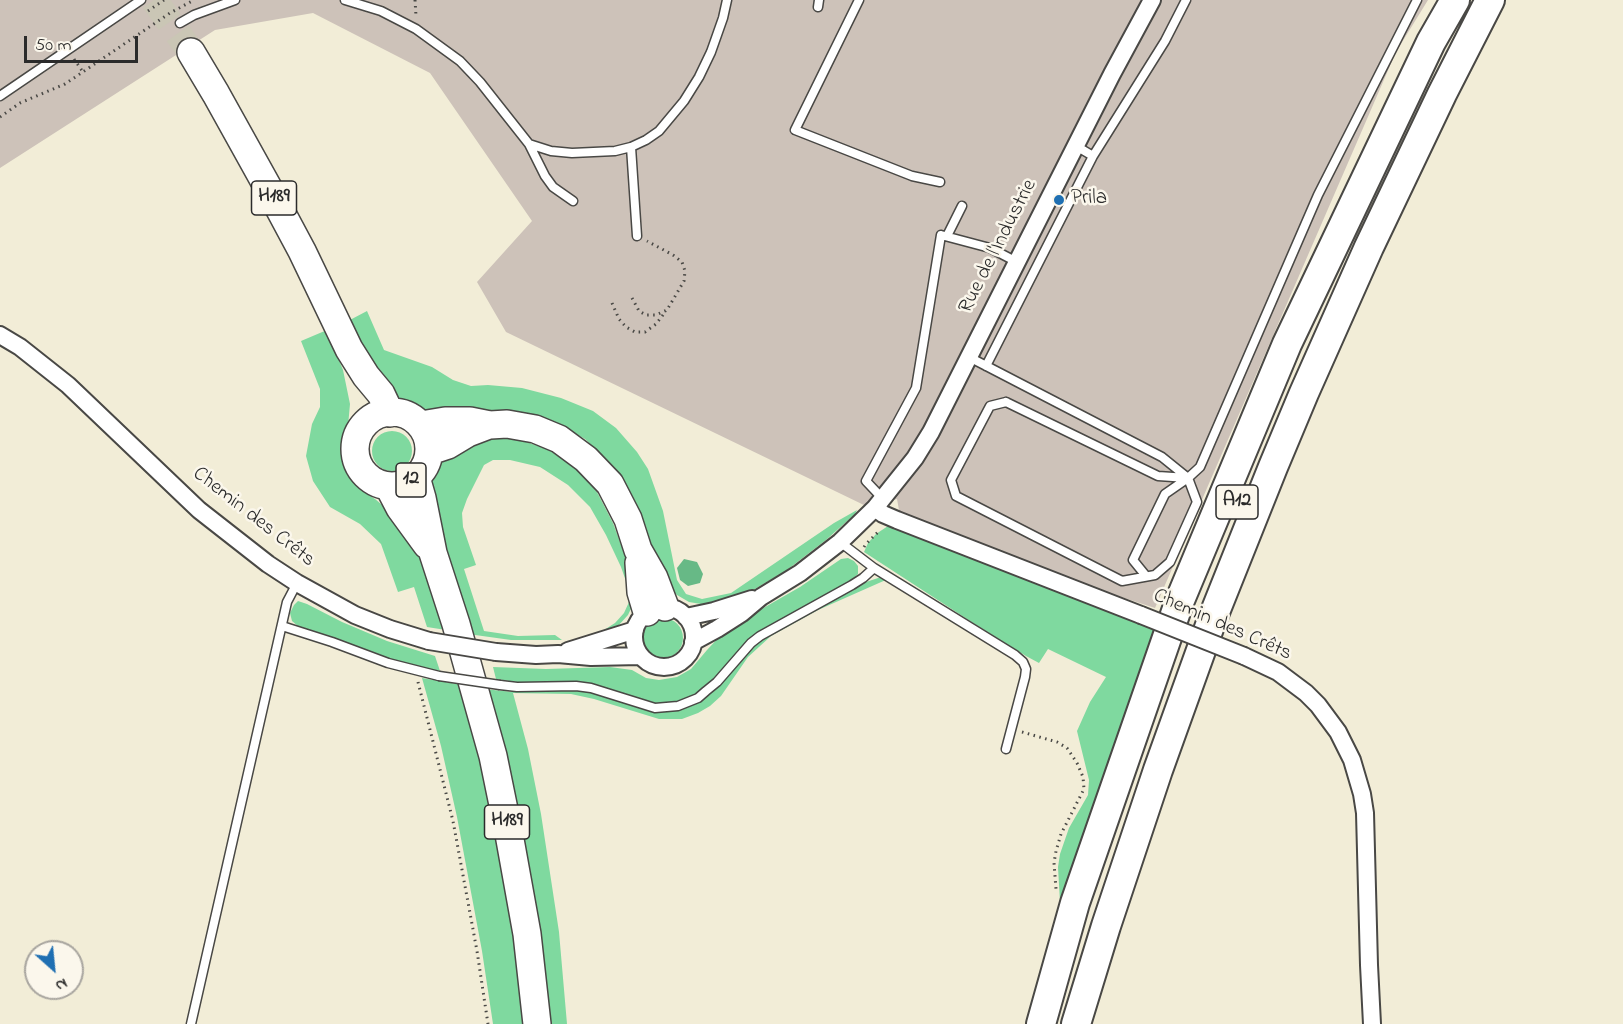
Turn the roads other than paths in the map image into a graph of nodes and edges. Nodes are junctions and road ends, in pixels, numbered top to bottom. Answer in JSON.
{"nodes":[{"id":1,"x":235,"y":0,"type":"edge"},
{"id":2,"x":345,"y":0,"type":"edge"},
{"id":3,"x":727,"y":0,"type":"edge"},
{"id":4,"x":859,"y":0,"type":"edge"},
{"id":5,"x":1152,"y":0,"type":"edge"},
{"id":6,"x":1186,"y":0,"type":"edge"},
{"id":7,"x":1417,"y":0,"type":"edge"},
{"id":8,"x":1455,"y":0,"type":"edge"},
{"id":9,"x":1468,"y":0,"type":"edge"},
{"id":10,"x":1490,"y":0,"type":"edge"},
{"id":11,"x":134,"y":2,"type":"edge"},
{"id":12,"x":180,"y":23,"type":"dead end"},
{"id":13,"x":191,"y":52,"type":"tunnel mouth"},
{"id":14,"x":0,"y":96,"type":"edge"},
{"id":15,"x":529,"y":144,"type":"junction"},
{"id":16,"x":1076,"y":146,"type":"junction"},
{"id":17,"x":632,"y":147,"type":"junction"},
{"id":18,"x":1094,"y":156,"type":"junction"},
{"id":19,"x":940,"y":182,"type":"dead end"},
{"id":20,"x":573,"y":201,"type":"dead end"},
{"id":21,"x":962,"y":206,"type":"dead end"},
{"id":22,"x":637,"y":236,"type":"road end"},
{"id":23,"x":947,"y":236,"type":"junction"},
{"id":24,"x":1017,"y":262,"type":"junction"},
{"id":25,"x":0,"y":335,"type":"edge"},
{"id":26,"x":969,"y":357,"type":"junction"},
{"id":27,"x":986,"y":366,"type":"junction"},
{"id":28,"x":378,"y":418,"type":"junction"},
{"id":29,"x":421,"y":425,"type":"junction"},
{"id":30,"x":490,"y":425,"type":"junction"},
{"id":31,"x":430,"y":451,"type":"junction"},
{"id":32,"x":416,"y":477,"type":"junction"},
{"id":33,"x":1188,"y":478,"type":"junction"},
{"id":34,"x":389,"y":486,"type":"junction"},
{"id":35,"x":879,"y":503,"type":"junction"},
{"id":36,"x":840,"y":542,"type":"junction"},
{"id":37,"x":433,"y":553,"type":"junction"},
{"id":38,"x":874,"y":568,"type":"junction"},
{"id":39,"x":1146,"y":576,"type":"junction"},
{"id":40,"x":297,"y":583,"type":"junction"},
{"id":41,"x":761,"y":597,"type":"junction"},
{"id":42,"x":658,"y":616,"type":"junction"},
{"id":43,"x":282,"y":626,"type":"junction"},
{"id":44,"x":693,"y":642,"type":"junction"},
{"id":45,"x":558,"y":654,"type":"junction"},
{"id":46,"x":641,"y":656,"type":"junction"},
{"id":47,"x":1006,"y":750,"type":"dead end"},
{"id":48,"x":191,"y":1024,"type":"edge"},
{"id":49,"x":537,"y":1024,"type":"edge"},
{"id":50,"x":1041,"y":1024,"type":"edge"},
{"id":51,"x":1056,"y":1024,"type":"edge"},
{"id":52,"x":1076,"y":1024,"type":"edge"},
{"id":53,"x":1372,"y":1024,"type":"edge"}],
"edges":[{"from":1,"to":12,"type":"lane"},
{"from":2,"to":15,"type":"lane"},
{"from":3,"to":17,"type":"lane"},
{"from":4,"to":19,"type":"lane"},
{"from":5,"to":16,"type":"street","name":"Rue de l'Industrie"},
{"from":6,"to":18,"type":"lane"},
{"from":7,"to":33,"type":"lane"},
{"from":8,"to":50,"type":"highway"},
{"from":9,"to":51,"type":"highway","number":"A12"},
{"from":10,"to":52,"type":"highway","number":"A12"},
{"from":11,"to":14,"type":"lane"},
{"from":13,"to":28,"type":"highway","number":"H189"},
{"from":15,"to":17,"type":"lane"},
{"from":15,"to":20,"type":"lane"},
{"from":16,"to":18,"type":"lane"},
{"from":16,"to":24,"type":"street","name":"Rue de l'Industrie"},
{"from":17,"to":22,"type":"lane"},
{"from":18,"to":27,"type":"lane"},
{"from":21,"to":23,"type":"lane"},
{"from":23,"to":24,"type":"lane"},
{"from":23,"to":35,"type":"lane"},
{"from":24,"to":26,"type":"street","name":"Rue de l'Industrie"},
{"from":25,"to":40,"type":"street","name":"Chemin des Crêts"},
{"from":26,"to":27,"type":"lane"},
{"from":26,"to":35,"type":"street","name":"Rue de l'Industrie"},
{"from":27,"to":33,"type":"lane"},
{"from":28,"to":29,"type":"highway"},
{"from":28,"to":34,"type":"highway","number":"12"},
{"from":29,"to":30,"type":"highway"},
{"from":29,"to":31,"type":"highway","number":"12"},
{"from":30,"to":31,"type":"highway"},
{"from":30,"to":42,"type":"highway"},
{"from":31,"to":32,"type":"highway","number":"12"},
{"from":32,"to":34,"type":"highway","number":"12"},
{"from":32,"to":37,"type":"highway","number":"12"},
{"from":33,"to":39,"type":"lane"},
{"from":33,"to":39,"type":"lane"},
{"from":33,"to":39,"type":"lane"},
{"from":34,"to":37,"type":"highway","number":"12"},
{"from":35,"to":36,"type":"street","name":"Chemin des Crêts"},
{"from":35,"to":53,"type":"street","name":"Chemin des Crêts","bridge":true},
{"from":36,"to":38,"type":"lane"},
{"from":36,"to":41,"type":"street","name":"Chemin des Crêts"},
{"from":37,"to":49,"type":"highway","number":"H189"},
{"from":38,"to":43,"type":"lane","bridge":true},
{"from":38,"to":47,"type":"lane"},
{"from":40,"to":43,"type":"lane"},
{"from":40,"to":45,"type":"street","name":"Chemin des Crêts","bridge":true},
{"from":41,"to":42,"type":"street","name":"Chemin des Crêts"},
{"from":41,"to":44,"type":"street","name":"Chemin des Crêts"},
{"from":42,"to":44,"type":"street"},
{"from":42,"to":45,"type":"street","name":"Chemin des Crêts"},
{"from":42,"to":46,"type":"street"},
{"from":43,"to":48,"type":"lane"},
{"from":44,"to":46,"type":"street","name":"Chemin des Crêts"},
{"from":45,"to":46,"type":"street","name":"Chemin des Crêts"}]}
